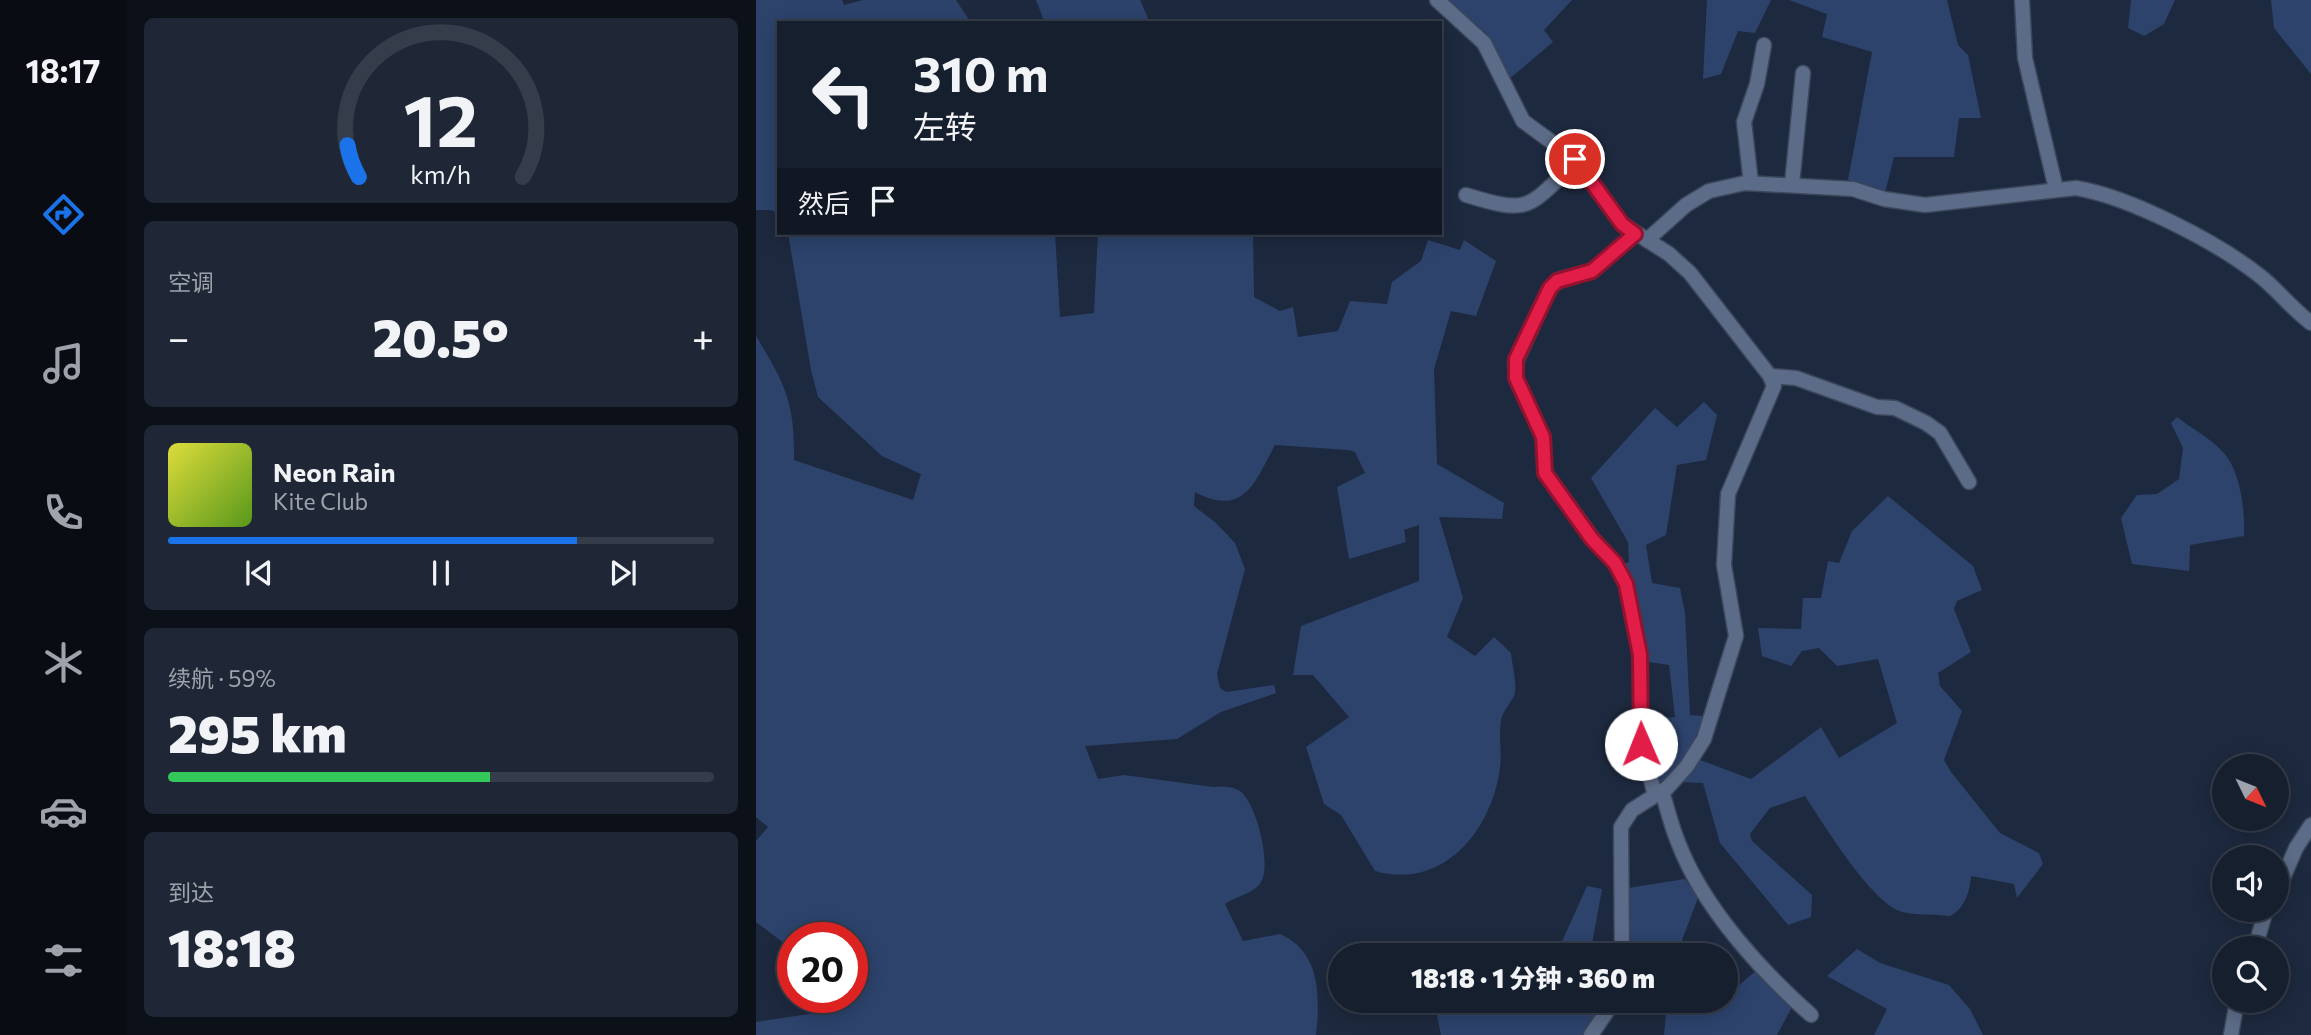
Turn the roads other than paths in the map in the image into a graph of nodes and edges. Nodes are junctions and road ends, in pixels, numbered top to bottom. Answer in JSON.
{"nodes":[{"id":1,"x":1437,"y":0,"type":"edge"},
{"id":2,"x":2022,"y":0,"type":"edge"},
{"id":3,"x":1764,"y":45,"type":"dead end"},
{"id":4,"x":1803,"y":73,"type":"dead end"},
{"id":5,"x":1577,"y":162,"type":"junction"},
{"id":6,"x":1751,"y":183,"type":"junction"},
{"id":7,"x":1792,"y":184,"type":"junction"},
{"id":8,"x":2056,"y":189,"type":"junction"},
{"id":9,"x":1466,"y":195,"type":"dead end"},
{"id":10,"x":1641,"y":237,"type":"junction"},
{"id":11,"x":2311,"y":323,"type":"edge"},
{"id":12,"x":1770,"y":376,"type":"junction"},
{"id":13,"x":1969,"y":482,"type":"dead end"},
{"id":14,"x":1658,"y":793,"type":"junction"},
{"id":15,"x":2311,"y":825,"type":"edge"},
{"id":16,"x":2289,"y":864,"type":"edge"},
{"id":17,"x":1622,"y":943,"type":"edge"},
{"id":18,"x":1606,"y":1013,"type":"edge"},
{"id":19,"x":2235,"y":1013,"type":"edge"},
{"id":20,"x":1811,"y":1015,"type":"dead end"},
{"id":21,"x":1591,"y":1035,"type":"edge"},
{"id":22,"x":2231,"y":1035,"type":"edge"}],
"edges":[{"from":1,"to":5,"type":"street"},
{"from":2,"to":8,"type":"street"},
{"from":3,"to":6,"type":"street"},
{"from":4,"to":7,"type":"street"},
{"from":5,"to":9,"type":"street"},
{"from":5,"to":10,"type":"street"},
{"from":6,"to":7,"type":"street"},
{"from":6,"to":10,"type":"street"},
{"from":7,"to":8,"type":"street"},
{"from":8,"to":11,"type":"street"},
{"from":10,"to":12,"type":"street"},
{"from":10,"to":14,"type":"street"},
{"from":12,"to":13,"type":"street"},
{"from":12,"to":14,"type":"street"},
{"from":14,"to":17,"type":"street"},
{"from":14,"to":20,"type":"street"},
{"from":15,"to":16,"type":"street"},
{"from":18,"to":21,"type":"street"},
{"from":19,"to":22,"type":"street"}]}
